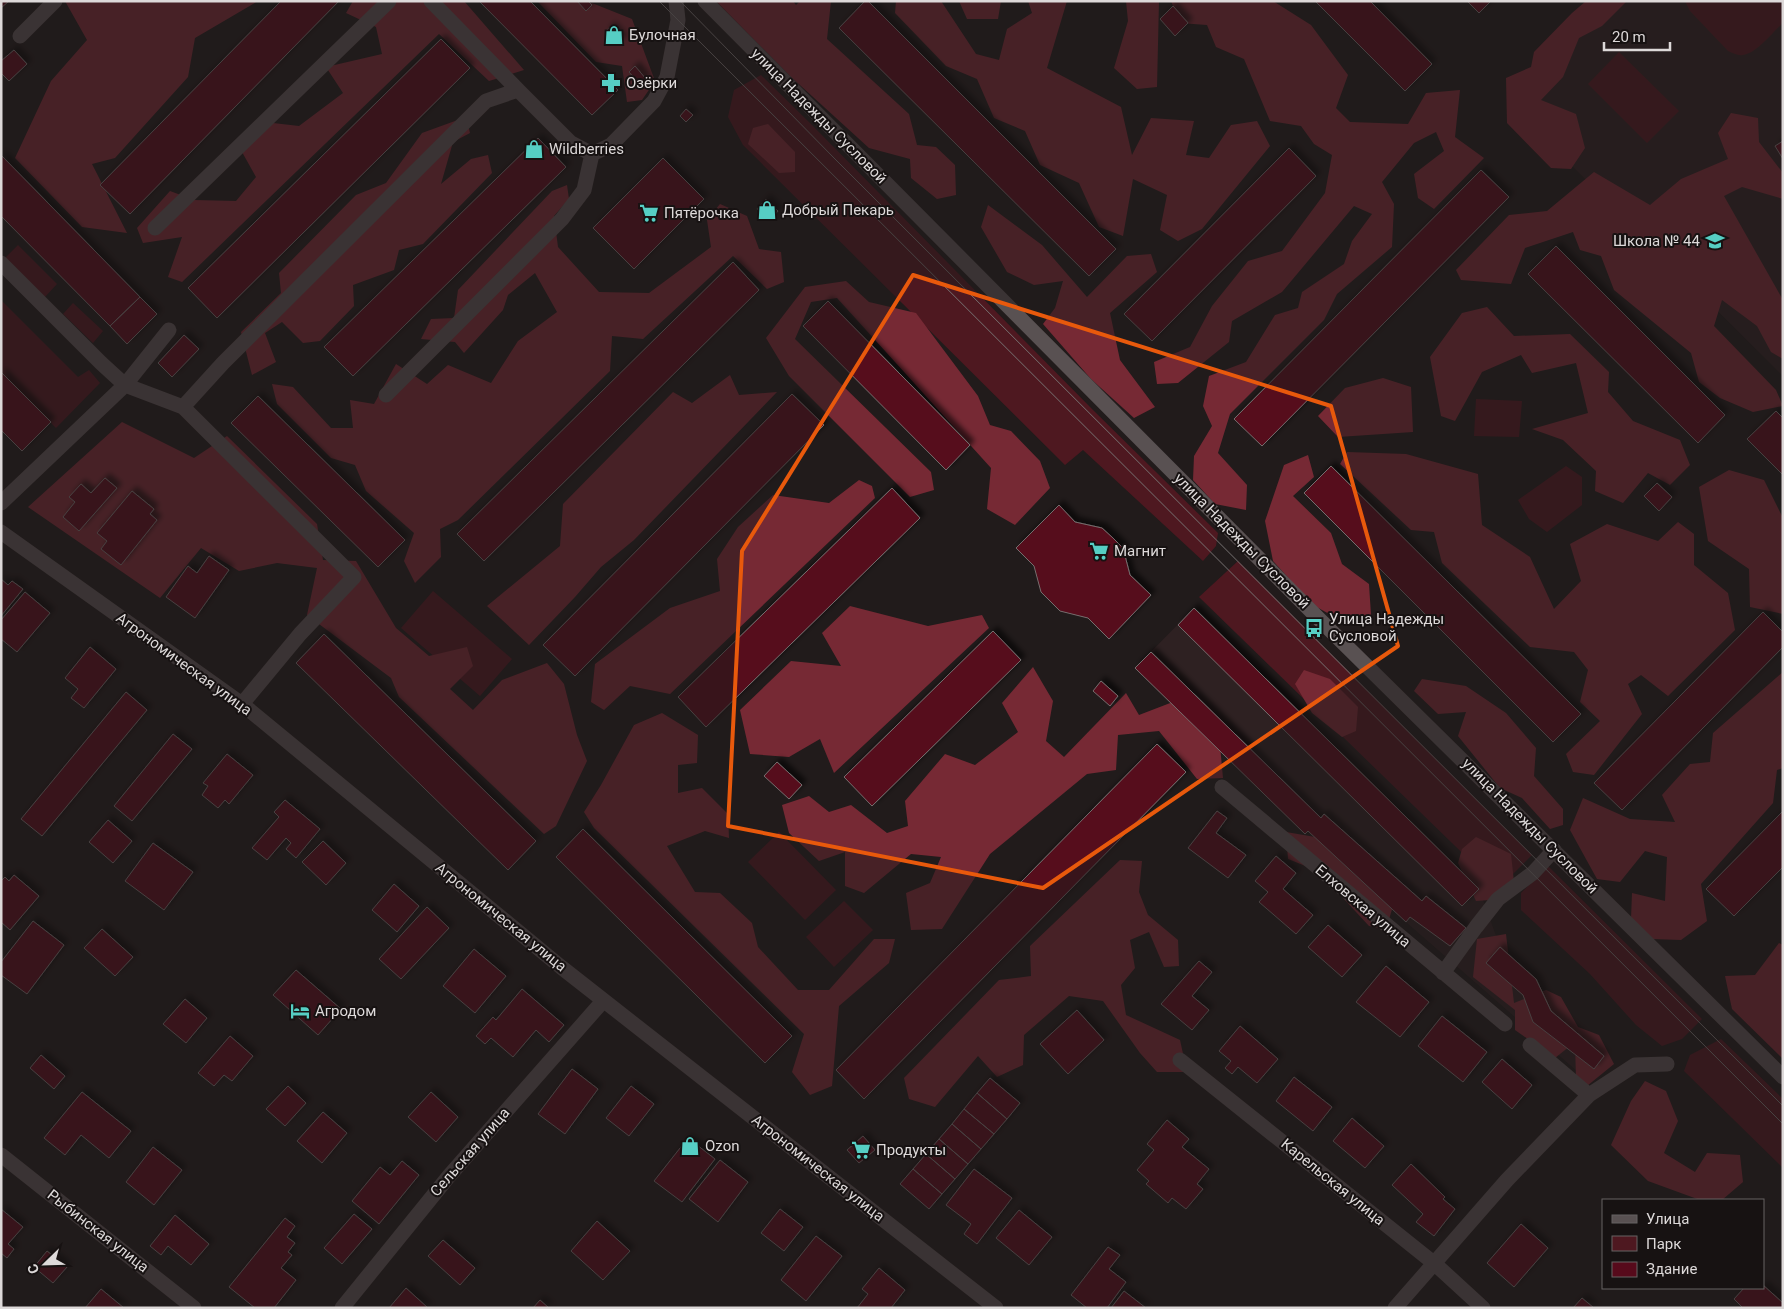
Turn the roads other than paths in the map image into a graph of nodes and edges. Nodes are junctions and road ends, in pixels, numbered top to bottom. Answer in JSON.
{"nodes":[{"id":1,"x":55,"y":1,"type":"edge"},
{"id":2,"x":390,"y":1,"type":"edge"},
{"id":3,"x":431,"y":1,"type":"edge"},
{"id":4,"x":676,"y":1,"type":"edge"},
{"id":5,"x":705,"y":1,"type":"edge"},
{"id":6,"x":20,"y":36,"type":"dead end"},
{"id":7,"x":518,"y":90,"type":"junction"},
{"id":8,"x":592,"y":154,"type":"junction"},
{"id":9,"x":155,"y":228,"type":"dead end"},
{"id":10,"x":1,"y":262,"type":"edge"},
{"id":11,"x":169,"y":330,"type":"dead end"},
{"id":12,"x":125,"y":385,"type":"junction"},
{"id":13,"x":386,"y":395,"type":"dead end"},
{"id":14,"x":183,"y":407,"type":"junction"},
{"id":15,"x":4,"y":496,"type":"edge"},
{"id":16,"x":1,"y":532,"type":"edge"},
{"id":17,"x":242,"y":704,"type":"junction"},
{"id":18,"x":1222,"y":787,"type":"dead end"},
{"id":19,"x":1554,"y":850,"type":"junction"},
{"id":20,"x":1443,"y":973,"type":"junction"},
{"id":21,"x":603,"y":1001,"type":"junction"},
{"id":22,"x":1505,"y":1024,"type":"dead end"},
{"id":23,"x":1530,"y":1045,"type":"dead end"},
{"id":24,"x":1180,"y":1060,"type":"dead end"},
{"id":25,"x":1667,"y":1064,"type":"dead end"},
{"id":26,"x":1783,"y":1077,"type":"edge"},
{"id":27,"x":1590,"y":1095,"type":"junction"},
{"id":28,"x":1,"y":1155,"type":"edge"},
{"id":29,"x":1435,"y":1264,"type":"junction"},
{"id":30,"x":194,"y":1308,"type":"edge"},
{"id":31,"x":342,"y":1308,"type":"edge"},
{"id":32,"x":996,"y":1308,"type":"edge"},
{"id":33,"x":1395,"y":1308,"type":"edge"},
{"id":34,"x":1483,"y":1308,"type":"edge"}],
"edges":[{"from":1,"to":6,"type":"street"},
{"from":2,"to":9,"type":"street"},
{"from":3,"to":7,"type":"street"},
{"from":4,"to":8,"type":"street"},
{"from":5,"to":19,"type":"street","name":"улица Надежды Сусловой"},
{"from":7,"to":8,"type":"street"},
{"from":7,"to":14,"type":"street"},
{"from":8,"to":13,"type":"street"},
{"from":10,"to":12,"type":"street"},
{"from":11,"to":12,"type":"street"},
{"from":12,"to":14,"type":"street"},
{"from":12,"to":15,"type":"street"},
{"from":14,"to":17,"type":"street"},
{"from":16,"to":17,"type":"street","name":"Агрономическая улица"},
{"from":17,"to":21,"type":"street","name":"Агрономическая улица"},
{"from":18,"to":20,"type":"street","name":"Елховская улица"},
{"from":19,"to":20,"type":"street"},
{"from":19,"to":26,"type":"street","name":"улица Надежды Сусловой"},
{"from":20,"to":22,"type":"street","name":"Елховская улица"},
{"from":21,"to":31,"type":"street","name":"Сельская улица"},
{"from":21,"to":32,"type":"street","name":"Агрономическая улица"},
{"from":23,"to":27,"type":"street"},
{"from":24,"to":29,"type":"street","name":"Карельская улица"},
{"from":25,"to":27,"type":"street"},
{"from":27,"to":29,"type":"street"},
{"from":28,"to":30,"type":"street","name":"Рыбинская улица"},
{"from":29,"to":33,"type":"street"},
{"from":29,"to":34,"type":"street","name":"Карельская улица"}]}
